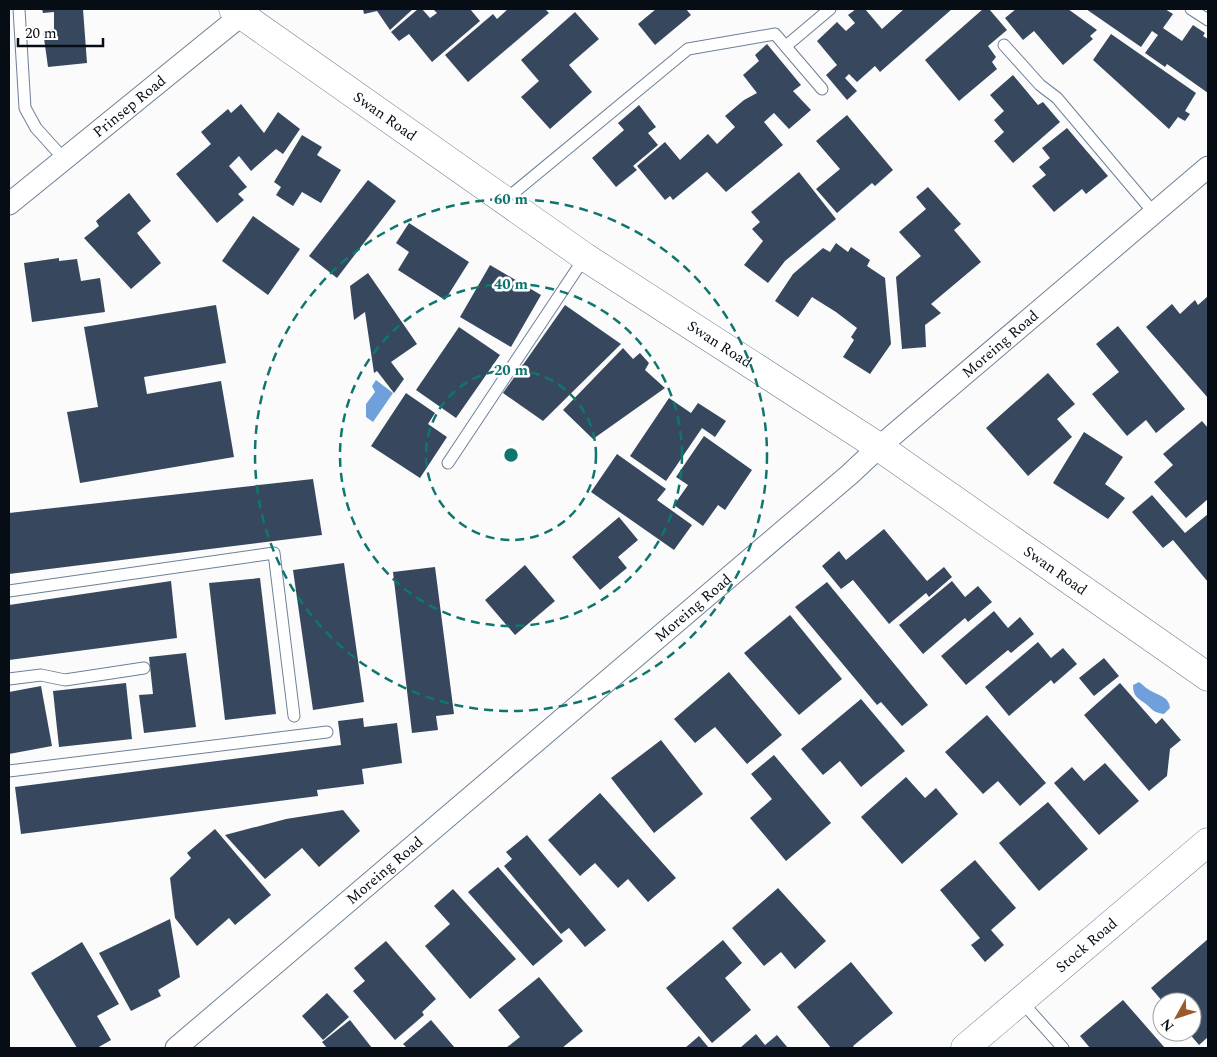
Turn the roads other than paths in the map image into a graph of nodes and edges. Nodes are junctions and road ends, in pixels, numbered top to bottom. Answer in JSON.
{"nodes":[{"id":1,"x":19,"y":9,"type":"edge"},
{"id":2,"x":830,"y":9,"type":"edge"},
{"id":3,"x":1191,"y":9,"type":"edge"},
{"id":4,"x":242,"y":11,"type":"edge"},
{"id":5,"x":1208,"y":20,"type":"edge"},
{"id":6,"x":1004,"y":45,"type":"dead end"},
{"id":7,"x":786,"y":46,"type":"junction"},
{"id":8,"x":822,"y":89,"type":"dead end"},
{"id":9,"x":64,"y":159,"type":"junction"},
{"id":10,"x":1208,"y":167,"type":"edge"},
{"id":11,"x":504,"y":200,"type":"junction"},
{"id":12,"x":9,"y":204,"type":"edge"},
{"id":13,"x":1154,"y":213,"type":"junction"},
{"id":14,"x":585,"y":257,"type":"junction"},
{"id":15,"x":878,"y":447,"type":"junction"},
{"id":16,"x":448,"y":463,"type":"dead end"},
{"id":17,"x":9,"y":591,"type":"edge"},
{"id":18,"x":144,"y":668,"type":"dead end"},
{"id":19,"x":1208,"y":677,"type":"edge"},
{"id":20,"x":9,"y":679,"type":"edge"},
{"id":21,"x":294,"y":716,"type":"dead end"},
{"id":22,"x":327,"y":732,"type":"dead end"},
{"id":23,"x":9,"y":771,"type":"edge"},
{"id":24,"x":1208,"y":842,"type":"edge"},
{"id":25,"x":1021,"y":1000,"type":"junction"},
{"id":26,"x":176,"y":1048,"type":"edge"},
{"id":27,"x":965,"y":1048,"type":"edge"},
{"id":28,"x":1063,"y":1048,"type":"edge"}],
"edges":[{"from":1,"to":9,"type":"lane"},
{"from":2,"to":7,"type":"lane"},
{"from":3,"to":5,"type":"lane"},
{"from":4,"to":9,"type":"street","name":"Prinsep Road"},
{"from":4,"to":11,"type":"street","name":"Swan Road"},
{"from":6,"to":13,"type":"lane"},
{"from":7,"to":8,"type":"lane"},
{"from":7,"to":11,"type":"lane"},
{"from":9,"to":12,"type":"street","name":"Prinsep Road"},
{"from":10,"to":13,"type":"street","name":"Moreing Road"},
{"from":11,"to":14,"type":"street","name":"Swan Road"},
{"from":13,"to":15,"type":"street","name":"Moreing Road"},
{"from":14,"to":15,"type":"street","name":"Swan Road"},
{"from":14,"to":16,"type":"lane"},
{"from":15,"to":19,"type":"street","name":"Swan Road"},
{"from":15,"to":26,"type":"street","name":"Moreing Road"},
{"from":17,"to":21,"type":"lane"},
{"from":18,"to":20,"type":"lane"},
{"from":22,"to":23,"type":"lane"},
{"from":24,"to":25,"type":"street","name":"Stock Road"},
{"from":25,"to":27,"type":"street","name":"Stock Road"},
{"from":25,"to":28,"type":"lane"}]}
